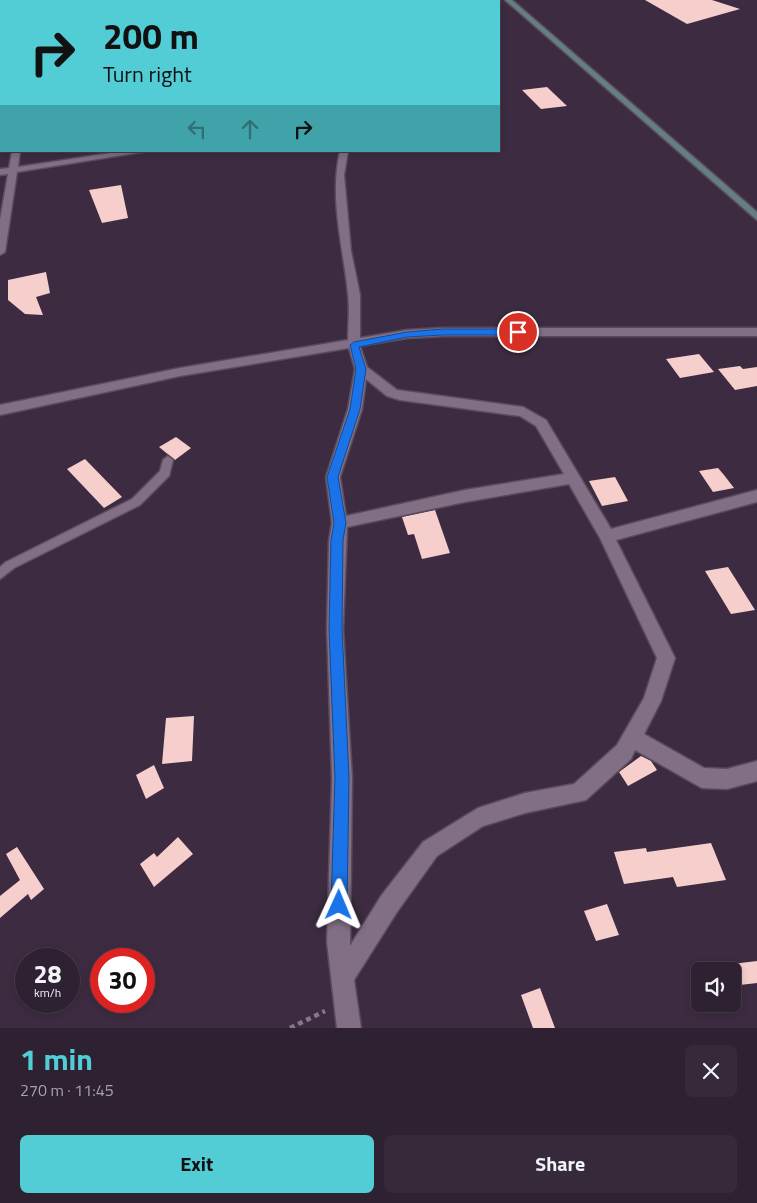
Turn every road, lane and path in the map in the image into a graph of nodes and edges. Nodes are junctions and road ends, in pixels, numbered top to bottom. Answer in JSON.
{"nodes":[{"id":1,"x":508,"y":0,"type":"edge"},
{"id":2,"x":16,"y":152,"type":"edge"},
{"id":3,"x":137,"y":152,"type":"edge"},
{"id":4,"x":344,"y":152,"type":"edge"},
{"id":5,"x":12,"y":170,"type":"junction"},
{"id":6,"x":0,"y":172,"type":"edge"},
{"id":7,"x":757,"y":217,"type":"edge"},
{"id":8,"x":0,"y":252,"type":"edge"},
{"id":9,"x":757,"y":332,"type":"edge"},
{"id":10,"x":354,"y":345,"type":"junction"},
{"id":11,"x":361,"y":369,"type":"junction"},
{"id":12,"x":0,"y":410,"type":"edge"},
{"id":13,"x":168,"y":460,"type":"dead end"},
{"id":14,"x":573,"y":478,"type":"junction"},
{"id":15,"x":757,"y":496,"type":"edge"},
{"id":16,"x":340,"y":523,"type":"junction"},
{"id":17,"x":607,"y":536,"type":"junction"},
{"id":18,"x":0,"y":574,"type":"edge"},
{"id":19,"x":632,"y":738,"type":"junction"},
{"id":20,"x":757,"y":771,"type":"edge"},
{"id":21,"x":343,"y":978,"type":"junction"},
{"id":22,"x":346,"y":1002,"type":"junction"},
{"id":23,"x":290,"y":1028,"type":"edge"},
{"id":24,"x":349,"y":1028,"type":"edge"}],
"edges":[{"from":1,"to":7,"type":"street"},
{"from":2,"to":5,"type":"street"},
{"from":3,"to":5,"type":"street"},
{"from":4,"to":10,"type":"street"},
{"from":5,"to":6,"type":"street"},
{"from":5,"to":8,"type":"street"},
{"from":9,"to":10,"type":"street"},
{"from":10,"to":11,"type":"street"},
{"from":10,"to":12,"type":"street"},
{"from":11,"to":14,"type":"street"},
{"from":11,"to":16,"type":"street"},
{"from":13,"to":18,"type":"lane"},
{"from":14,"to":16,"type":"street"},
{"from":14,"to":17,"type":"street"},
{"from":15,"to":17,"type":"street"},
{"from":16,"to":21,"type":"street"},
{"from":17,"to":19,"type":"street"},
{"from":19,"to":20,"type":"street"},
{"from":19,"to":21,"type":"street"},
{"from":21,"to":22,"type":"street"},
{"from":22,"to":23,"type":"path"},
{"from":22,"to":24,"type":"street"}]}
